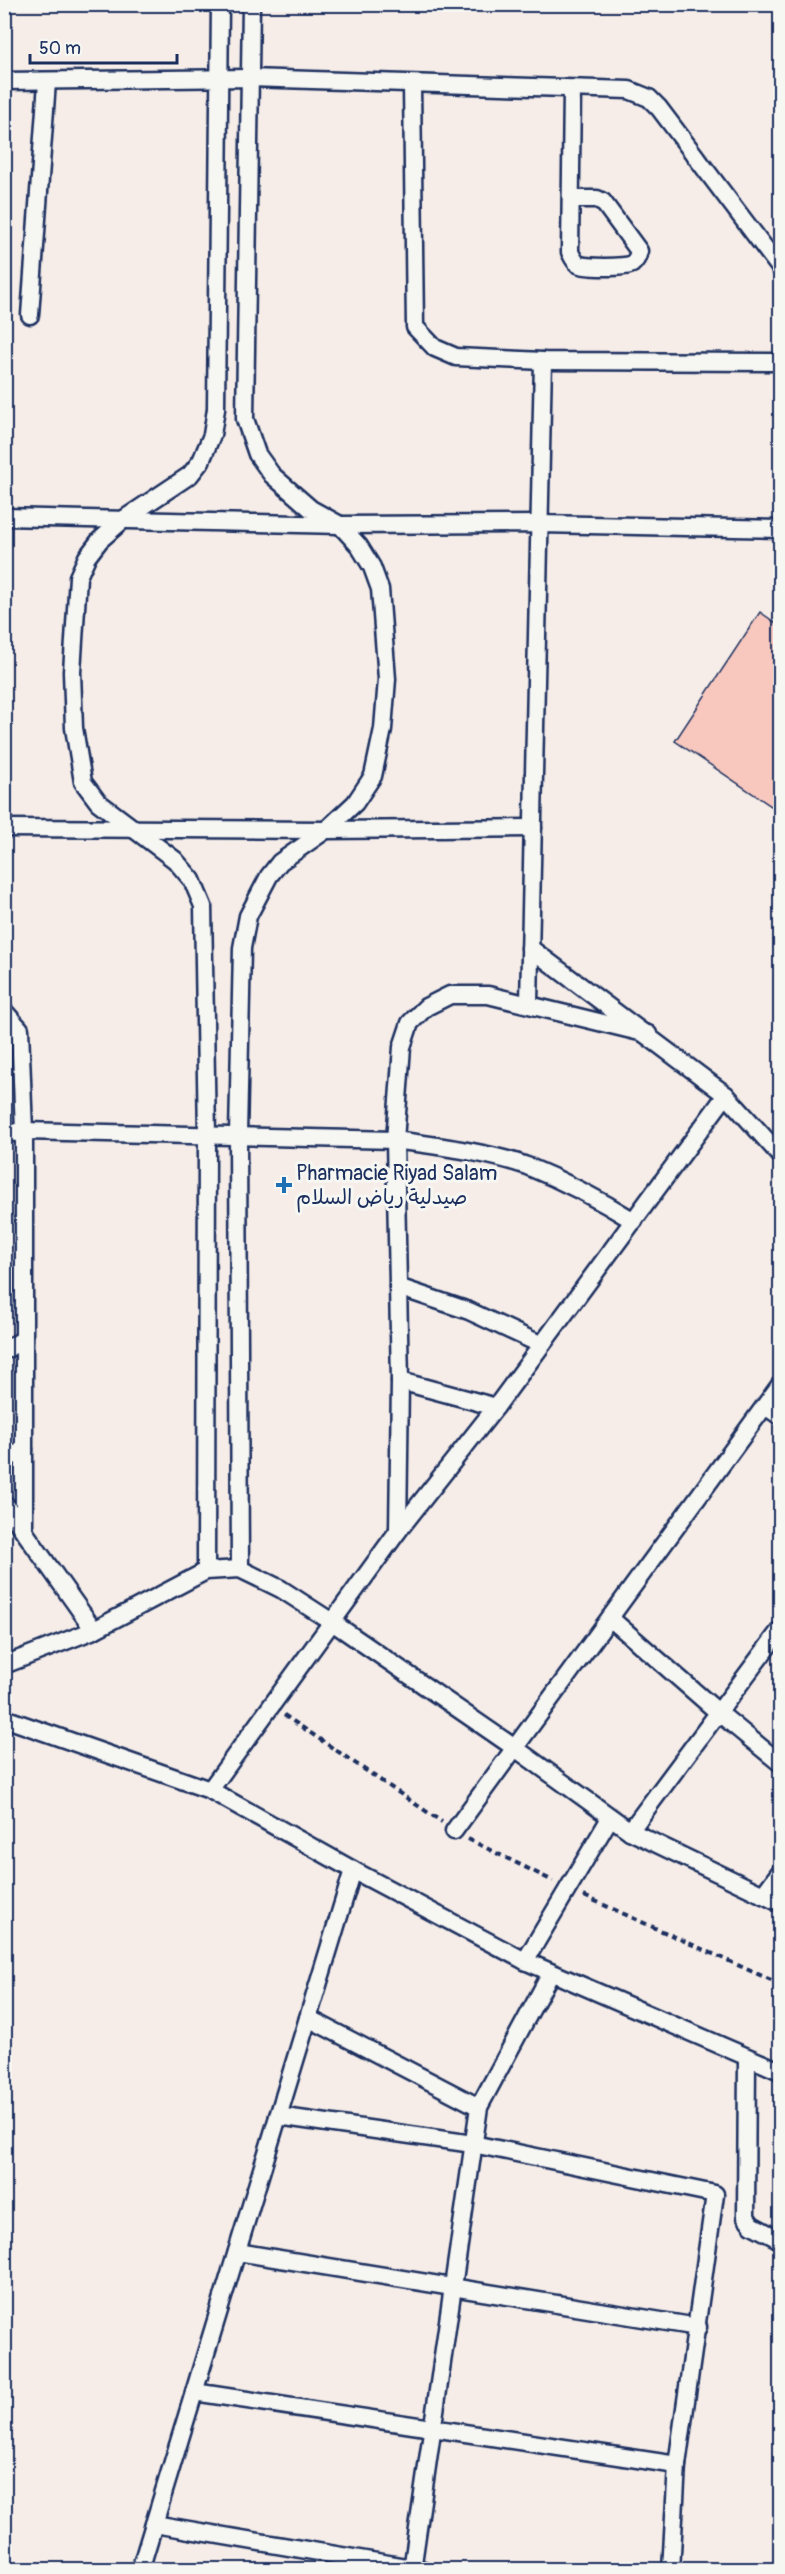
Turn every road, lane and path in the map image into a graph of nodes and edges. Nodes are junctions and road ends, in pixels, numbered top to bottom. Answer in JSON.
{"nodes":[{"id":1,"x":220,"y":4,"type":"edge"},
{"id":2,"x":251,"y":4,"type":"edge"},
{"id":3,"x":220,"y":78,"type":"junction"},
{"id":4,"x":249,"y":78,"type":"junction"},
{"id":5,"x":4,"y":81,"type":"edge"},
{"id":6,"x":47,"y":81,"type":"junction"},
{"id":7,"x":412,"y":85,"type":"junction"},
{"id":8,"x":572,"y":88,"type":"junction"},
{"id":9,"x":572,"y":199,"type":"junction"},
{"id":10,"x":780,"y":268,"type":"edge"},
{"id":11,"x":30,"y":315,"type":"dead end"},
{"id":12,"x":543,"y":361,"type":"junction"},
{"id":13,"x":780,"y":362,"type":"edge"},
{"id":14,"x":4,"y":517,"type":"edge"},
{"id":15,"x":124,"y":519,"type":"junction"},
{"id":16,"x":540,"y":524,"type":"junction"},
{"id":17,"x":340,"y":525,"type":"junction"},
{"id":18,"x":780,"y":529,"type":"edge"},
{"id":19,"x":4,"y":828,"type":"edge"},
{"id":20,"x":533,"y":828,"type":"junction"},
{"id":21,"x":135,"y":830,"type":"junction"},
{"id":22,"x":327,"y":830,"type":"junction"},
{"id":23,"x":530,"y":948,"type":"junction"},
{"id":24,"x":529,"y":1003,"type":"junction"},
{"id":25,"x":4,"y":1011,"type":"edge"},
{"id":26,"x":648,"y":1034,"type":"junction"},
{"id":27,"x":726,"y":1095,"type":"junction"},
{"id":28,"x":24,"y":1131,"type":"junction"},
{"id":29,"x":4,"y":1134,"type":"edge"},
{"id":30,"x":207,"y":1135,"type":"junction"},
{"id":31,"x":238,"y":1135,"type":"junction"},
{"id":32,"x":395,"y":1140,"type":"junction"},
{"id":33,"x":780,"y":1155,"type":"edge"},
{"id":34,"x":634,"y":1221,"type":"junction"},
{"id":35,"x":398,"y":1287,"type":"junction"},
{"id":36,"x":24,"y":1339,"type":"junction"},
{"id":37,"x":540,"y":1344,"type":"junction"},
{"id":38,"x":4,"y":1351,"type":"edge"},
{"id":39,"x":400,"y":1381,"type":"junction"},
{"id":40,"x":780,"y":1385,"type":"edge"},
{"id":41,"x":765,"y":1406,"type":"junction"},
{"id":42,"x":496,"y":1407,"type":"junction"},
{"id":43,"x":780,"y":1416,"type":"edge"},
{"id":44,"x":24,"y":1450,"type":"junction"},
{"id":45,"x":4,"y":1460,"type":"edge"},
{"id":46,"x":4,"y":1503,"type":"edge"},
{"id":47,"x":24,"y":1531,"type":"junction"},
{"id":48,"x":398,"y":1531,"type":"junction"},
{"id":49,"x":240,"y":1569,"type":"junction"},
{"id":50,"x":206,"y":1571,"type":"junction"},
{"id":51,"x":610,"y":1618,"type":"junction"},
{"id":52,"x":332,"y":1622,"type":"junction"},
{"id":53,"x":94,"y":1630,"type":"junction"},
{"id":54,"x":780,"y":1630,"type":"edge"},
{"id":55,"x":4,"y":1665,"type":"edge"},
{"id":56,"x":271,"y":1706,"type":"junction"},
{"id":57,"x":719,"y":1713,"type":"junction"},
{"id":58,"x":4,"y":1719,"type":"edge"},
{"id":59,"x":515,"y":1748,"type":"junction"},
{"id":60,"x":780,"y":1763,"type":"edge"},
{"id":61,"x":210,"y":1790,"type":"junction"},
{"id":62,"x":610,"y":1818,"type":"junction"},
{"id":63,"x":454,"y":1831,"type":"junction"},
{"id":64,"x":630,"y":1831,"type":"junction"},
{"id":65,"x":353,"y":1870,"type":"junction"},
{"id":66,"x":780,"y":1872,"type":"edge"},
{"id":67,"x":568,"y":1889,"type":"junction"},
{"id":68,"x":763,"y":1896,"type":"junction"},
{"id":69,"x":780,"y":1903,"type":"edge"},
{"id":70,"x":525,"y":1961,"type":"junction"},
{"id":71,"x":551,"y":1973,"type":"junction"},
{"id":72,"x":780,"y":1984,"type":"edge"},
{"id":73,"x":308,"y":2018,"type":"junction"},
{"id":74,"x":747,"y":2058,"type":"junction"},
{"id":75,"x":780,"y":2072,"type":"edge"},
{"id":76,"x":480,"y":2107,"type":"junction"},
{"id":77,"x":278,"y":2116,"type":"junction"},
{"id":78,"x":473,"y":2144,"type":"junction"},
{"id":79,"x":780,"y":2240,"type":"edge"},
{"id":80,"x":237,"y":2252,"type":"junction"},
{"id":81,"x":452,"y":2287,"type":"junction"},
{"id":82,"x":698,"y":2327,"type":"junction"},
{"id":83,"x":194,"y":2392,"type":"junction"},
{"id":84,"x":432,"y":2428,"type":"junction"},
{"id":85,"x":677,"y":2465,"type":"junction"},
{"id":86,"x":154,"y":2524,"type":"junction"},
{"id":87,"x":416,"y":2569,"type":"edge"},
{"id":88,"x":140,"y":2570,"type":"edge"},
{"id":89,"x":671,"y":2570,"type":"edge"}],
"edges":[{"from":1,"to":3,"type":"street"},
{"from":2,"to":4,"type":"street"},
{"from":3,"to":4,"type":"street"},
{"from":3,"to":6,"type":"street"},
{"from":3,"to":15,"type":"street"},
{"from":4,"to":7,"type":"street"},
{"from":4,"to":17,"type":"street"},
{"from":5,"to":6,"type":"street"},
{"from":6,"to":11,"type":"street"},
{"from":7,"to":8,"type":"street"},
{"from":7,"to":12,"type":"street"},
{"from":8,"to":9,"type":"street"},
{"from":8,"to":10,"type":"street"},
{"from":9,"to":9,"type":"street"},
{"from":12,"to":13,"type":"street"},
{"from":12,"to":16,"type":"street"},
{"from":14,"to":15,"type":"street"},
{"from":15,"to":17,"type":"street"},
{"from":15,"to":21,"type":"street"},
{"from":16,"to":17,"type":"street"},
{"from":16,"to":18,"type":"street"},
{"from":16,"to":20,"type":"street"},
{"from":17,"to":22,"type":"street"},
{"from":19,"to":21,"type":"street"},
{"from":20,"to":22,"type":"street"},
{"from":20,"to":23,"type":"street"},
{"from":21,"to":22,"type":"street"},
{"from":21,"to":30,"type":"street"},
{"from":22,"to":31,"type":"street"},
{"from":23,"to":24,"type":"street"},
{"from":23,"to":26,"type":"street"},
{"from":24,"to":26,"type":"street"},
{"from":24,"to":32,"type":"street"},
{"from":25,"to":28,"type":"street"},
{"from":26,"to":27,"type":"street"},
{"from":27,"to":33,"type":"street"},
{"from":27,"to":34,"type":"street"},
{"from":28,"to":29,"type":"street"},
{"from":28,"to":30,"type":"street"},
{"from":28,"to":36,"type":"street"},
{"from":30,"to":31,"type":"street"},
{"from":30,"to":50,"type":"street"},
{"from":31,"to":32,"type":"street"},
{"from":31,"to":49,"type":"street"},
{"from":32,"to":34,"type":"street"},
{"from":32,"to":35,"type":"street"},
{"from":34,"to":37,"type":"street"},
{"from":35,"to":37,"type":"street"},
{"from":35,"to":39,"type":"street"},
{"from":36,"to":38,"type":"street"},
{"from":36,"to":44,"type":"street"},
{"from":37,"to":42,"type":"street"},
{"from":39,"to":42,"type":"street"},
{"from":39,"to":48,"type":"street"},
{"from":40,"to":41,"type":"street"},
{"from":41,"to":43,"type":"street"},
{"from":41,"to":51,"type":"street"},
{"from":42,"to":48,"type":"street"},
{"from":44,"to":45,"type":"street"},
{"from":44,"to":47,"type":"street"},
{"from":46,"to":47,"type":"street"},
{"from":47,"to":53,"type":"street"},
{"from":48,"to":52,"type":"street"},
{"from":49,"to":50,"type":"street"},
{"from":49,"to":52,"type":"street"},
{"from":50,"to":53,"type":"street"},
{"from":51,"to":57,"type":"street"},
{"from":51,"to":59,"type":"street"},
{"from":52,"to":56,"type":"street"},
{"from":52,"to":59,"type":"street"},
{"from":53,"to":55,"type":"street"},
{"from":54,"to":57,"type":"street"},
{"from":56,"to":61,"type":"street"},
{"from":56,"to":63,"type":"path"},
{"from":57,"to":60,"type":"street"},
{"from":57,"to":64,"type":"street"},
{"from":58,"to":61,"type":"street"},
{"from":59,"to":62,"type":"street"},
{"from":59,"to":63,"type":"street"},
{"from":61,"to":65,"type":"street"},
{"from":62,"to":64,"type":"street"},
{"from":62,"to":67,"type":"street"},
{"from":63,"to":67,"type":"path"},
{"from":64,"to":68,"type":"street"},
{"from":65,"to":70,"type":"street"},
{"from":65,"to":73,"type":"street"},
{"from":66,"to":68,"type":"street"},
{"from":67,"to":70,"type":"street"},
{"from":67,"to":72,"type":"path"},
{"from":68,"to":69,"type":"street"},
{"from":70,"to":71,"type":"street"},
{"from":71,"to":74,"type":"street"},
{"from":71,"to":76,"type":"street"},
{"from":73,"to":76,"type":"street"},
{"from":73,"to":77,"type":"street"},
{"from":74,"to":75,"type":"street"},
{"from":74,"to":79,"type":"street"},
{"from":76,"to":78,"type":"street"},
{"from":77,"to":78,"type":"street"},
{"from":77,"to":80,"type":"street"},
{"from":78,"to":81,"type":"street"},
{"from":78,"to":82,"type":"street"},
{"from":80,"to":81,"type":"street"},
{"from":80,"to":83,"type":"street"},
{"from":81,"to":82,"type":"street"},
{"from":81,"to":84,"type":"street"},
{"from":82,"to":85,"type":"street"},
{"from":83,"to":84,"type":"street"},
{"from":83,"to":86,"type":"street"},
{"from":84,"to":85,"type":"street"},
{"from":84,"to":87,"type":"street"},
{"from":85,"to":89,"type":"street"},
{"from":86,"to":87,"type":"street"},
{"from":86,"to":88,"type":"street"}]}
